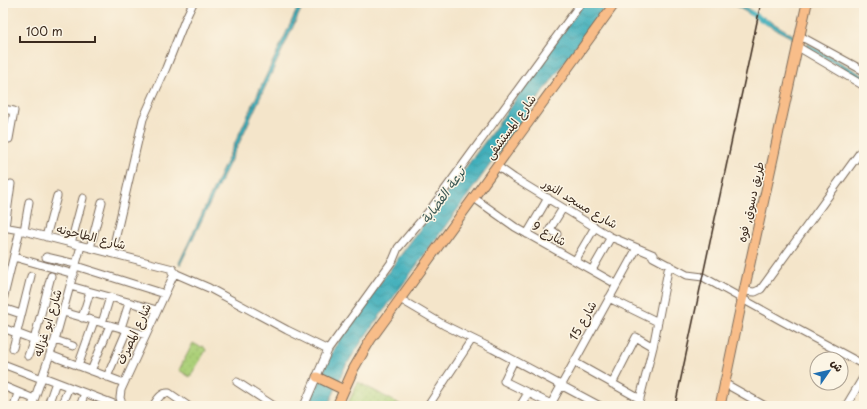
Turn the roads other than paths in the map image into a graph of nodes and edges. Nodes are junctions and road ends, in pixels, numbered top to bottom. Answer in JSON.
{"nodes":[{"id":1,"x":193,"y":3,"type":"edge"},
{"id":2,"x":581,"y":3,"type":"edge"},
{"id":3,"x":615,"y":3,"type":"edge"},
{"id":4,"x":807,"y":3,"type":"edge"},
{"id":5,"x":800,"y":36,"type":"junction"},
{"id":6,"x":798,"y":47,"type":"junction"},
{"id":7,"x":864,"y":71,"type":"edge"},
{"id":8,"x":863,"y":84,"type":"edge"},
{"id":9,"x":3,"y":109,"type":"edge"},
{"id":10,"x":3,"y":138,"type":"edge"},
{"id":11,"x":864,"y":147,"type":"edge"},
{"id":12,"x":497,"y":166,"type":"junction"},
{"id":13,"x":11,"y":184,"type":"dead end"},
{"id":14,"x":56,"y":196,"type":"dead end"},
{"id":15,"x":83,"y":198,"type":"dead end"},
{"id":16,"x":474,"y":198,"type":"junction"},
{"id":17,"x":548,"y":198,"type":"junction"},
{"id":18,"x":30,"y":202,"type":"dead end"},
{"id":19,"x":102,"y":202,"type":"dead end"},
{"id":20,"x":563,"y":208,"type":"junction"},
{"id":21,"x":4,"y":227,"type":"edge"},
{"id":22,"x":595,"y":227,"type":"junction"},
{"id":23,"x":22,"y":231,"type":"junction"},
{"id":24,"x":527,"y":234,"type":"junction"},
{"id":25,"x":557,"y":234,"type":"dead end"},
{"id":26,"x":612,"y":236,"type":"junction"},
{"id":27,"x":46,"y":237,"type":"junction"},
{"id":28,"x":71,"y":243,"type":"junction"},
{"id":29,"x":81,"y":246,"type":"junction"},
{"id":30,"x":90,"y":248,"type":"junction"},
{"id":31,"x":636,"y":248,"type":"junction"},
{"id":32,"x":112,"y":253,"type":"junction"},
{"id":33,"x":14,"y":257,"type":"junction"},
{"id":34,"x":46,"y":257,"type":"dead end"},
{"id":35,"x":575,"y":261,"type":"junction"},
{"id":36,"x":76,"y":265,"type":"junction"},
{"id":37,"x":669,"y":265,"type":"junction"},
{"id":38,"x":592,"y":270,"type":"junction"},
{"id":39,"x":174,"y":271,"type":"junction"},
{"id":40,"x":74,"y":274,"type":"junction"},
{"id":41,"x":31,"y":276,"type":"dead end"},
{"id":42,"x":51,"y":276,"type":"dead end"},
{"id":43,"x":616,"y":284,"type":"junction"},
{"id":44,"x":70,"y":286,"type":"junction"},
{"id":45,"x":90,"y":292,"type":"junction"},
{"id":46,"x":165,"y":294,"type":"junction"},
{"id":47,"x":743,"y":295,"type":"junction"},
{"id":48,"x":110,"y":298,"type":"junction"},
{"id":49,"x":609,"y":298,"type":"junction"},
{"id":50,"x":400,"y":299,"type":"junction"},
{"id":51,"x":3,"y":300,"type":"edge"},
{"id":52,"x":129,"y":303,"type":"junction"},
{"id":53,"x":3,"y":308,"type":"edge"},
{"id":54,"x":157,"y":310,"type":"junction"},
{"id":55,"x":64,"y":312,"type":"junction"},
{"id":56,"x":21,"y":314,"type":"junction"},
{"id":57,"x":82,"y":318,"type":"junction"},
{"id":58,"x":98,"y":322,"type":"junction"},
{"id":59,"x":658,"y":322,"type":"junction"},
{"id":60,"x":110,"y":325,"type":"junction"},
{"id":61,"x":3,"y":328,"type":"edge"},
{"id":62,"x":124,"y":329,"type":"junction"},
{"id":63,"x":16,"y":333,"type":"junction"},
{"id":64,"x":146,"y":336,"type":"junction"},
{"id":65,"x":472,"y":339,"type":"junction"},
{"id":66,"x":34,"y":340,"type":"junction"},
{"id":67,"x":55,"y":340,"type":"junction"},
{"id":68,"x":73,"y":346,"type":"dead end"},
{"id":69,"x":53,"y":347,"type":"junction"},
{"id":70,"x":653,"y":347,"type":"junction"},
{"id":71,"x":13,"y":348,"type":"dead end"},
{"id":72,"x":328,"y":350,"type":"junction"},
{"id":73,"x":50,"y":355,"type":"junction"},
{"id":74,"x":28,"y":356,"type":"dead end"},
{"id":75,"x":514,"y":360,"type":"junction"},
{"id":76,"x":574,"y":362,"type":"junction"},
{"id":77,"x":3,"y":364,"type":"edge"},
{"id":78,"x":864,"y":364,"type":"edge"},
{"id":79,"x":78,"y":366,"type":"junction"},
{"id":80,"x":91,"y":371,"type":"junction"},
{"id":81,"x":107,"y":376,"type":"junction"},
{"id":82,"x":864,"y":376,"type":"edge"},
{"id":83,"x":42,"y":378,"type":"junction"},
{"id":84,"x":318,"y":378,"type":"junction"},
{"id":85,"x":56,"y":382,"type":"junction"},
{"id":86,"x":237,"y":382,"type":"dead end"},
{"id":87,"x":124,"y":383,"type":"junction"},
{"id":88,"x":724,"y":383,"type":"junction"},
{"id":89,"x":612,"y":384,"type":"junction"},
{"id":90,"x":561,"y":385,"type":"junction"},
{"id":91,"x":69,"y":387,"type":"junction"},
{"id":92,"x":3,"y":388,"type":"edge"},
{"id":93,"x":342,"y":389,"type":"junction"},
{"id":94,"x":528,"y":392,"type":"junction"},
{"id":95,"x":18,"y":393,"type":"junction"},
{"id":96,"x":85,"y":393,"type":"junction"},
{"id":97,"x":33,"y":402,"type":"edge"},
{"id":98,"x":101,"y":403,"type":"edge"},
{"id":99,"x":639,"y":403,"type":"edge"},
{"id":100,"x":48,"y":405,"type":"dead end"},
{"id":101,"x":550,"y":405,"type":"edge"},
{"id":102,"x":14,"y":406,"type":"edge"},
{"id":103,"x":61,"y":406,"type":"edge"},
{"id":104,"x":80,"y":406,"type":"edge"},
{"id":105,"x":119,"y":406,"type":"edge"},
{"id":106,"x":123,"y":406,"type":"edge"},
{"id":107,"x":153,"y":406,"type":"edge"},
{"id":108,"x":188,"y":406,"type":"edge"},
{"id":109,"x":274,"y":406,"type":"edge"},
{"id":110,"x":304,"y":406,"type":"edge"},
{"id":111,"x":337,"y":406,"type":"edge"},
{"id":112,"x":428,"y":406,"type":"edge"},
{"id":113,"x":520,"y":406,"type":"edge"},
{"id":114,"x":600,"y":406,"type":"edge"},
{"id":115,"x":720,"y":406,"type":"edge"},
{"id":116,"x":765,"y":406,"type":"edge"},
{"id":117,"x":846,"y":406,"type":"edge"}],
"edges":[{"from":1,"to":32,"type":"street"},
{"from":2,"to":72,"type":"street"},
{"from":3,"to":12,"type":"main road","name":"شارع المستشفى"},
{"from":4,"to":5,"type":"main road","name":"طريق دسوق, فوه"},
{"from":5,"to":6,"type":"main road","name":"طريق دسوق, فوه"},
{"from":5,"to":7,"type":"street"},
{"from":6,"to":8,"type":"street"},
{"from":6,"to":47,"type":"main road","name":"طريق دسوق, فوه"},
{"from":9,"to":10,"type":"street"},
{"from":11,"to":47,"type":"street"},
{"from":12,"to":16,"type":"main road","name":"شارع المستشفى"},
{"from":12,"to":17,"type":"street","name":"شارع مسجد النور"},
{"from":13,"to":21,"type":"street"},
{"from":14,"to":27,"type":"street"},
{"from":15,"to":28,"type":"street"},
{"from":16,"to":24,"type":"street","name":"شارع 9"},
{"from":16,"to":50,"type":"main road","name":"شارع المستشفى"},
{"from":17,"to":20,"type":"street","name":"شارع مسجد النور"},
{"from":17,"to":24,"type":"street"},
{"from":18,"to":23,"type":"street"},
{"from":19,"to":30,"type":"street"},
{"from":20,"to":22,"type":"street","name":"شارع مسجد النور"},
{"from":20,"to":25,"type":"street"},
{"from":21,"to":23,"type":"street","name":"شارع الطاحونه"},
{"from":22,"to":26,"type":"street","name":"شارع مسجد النور"},
{"from":22,"to":35,"type":"street"},
{"from":23,"to":27,"type":"street","name":"شارع الطاحونه"},
{"from":23,"to":33,"type":"street"},
{"from":24,"to":35,"type":"street","name":"شارع 9"},
{"from":26,"to":31,"type":"street","name":"شارع مسجد النور"},
{"from":26,"to":38,"type":"street"},
{"from":27,"to":28,"type":"street","name":"شارع الطاحونه"},
{"from":28,"to":29,"type":"street","name":"شارع الطاحونه"},
{"from":29,"to":30,"type":"street","name":"شارع الطاحونه"},
{"from":29,"to":36,"type":"street","name":"شارع ابو غزاله"},
{"from":30,"to":32,"type":"street","name":"شارع الطاحونه"},
{"from":31,"to":37,"type":"street","name":"شارع مسجد النور"},
{"from":31,"to":43,"type":"street","name":"شارع 15"},
{"from":32,"to":39,"type":"street","name":"شارع الطاحونه"},
{"from":33,"to":40,"type":"street"},
{"from":33,"to":51,"type":"street"},
{"from":34,"to":36,"type":"street"},
{"from":35,"to":38,"type":"street","name":"شارع 9"},
{"from":36,"to":40,"type":"street","name":"شارع ابو غزاله"},
{"from":36,"to":46,"type":"street"},
{"from":37,"to":47,"type":"street","name":"شارع مسجد النور"},
{"from":37,"to":59,"type":"street"},
{"from":38,"to":43,"type":"street","name":"شارع 9"},
{"from":39,"to":46,"type":"street","name":"شارع المصرف"},
{"from":39,"to":72,"type":"street","name":"شارع الطاحونه"},
{"from":40,"to":44,"type":"street","name":"شارع ابو غزاله"},
{"from":41,"to":56,"type":"street"},
{"from":42,"to":66,"type":"street"},
{"from":43,"to":49,"type":"street","name":"شارع 15"},
{"from":44,"to":45,"type":"street"},
{"from":44,"to":55,"type":"street","name":"شارع ابو غزاله"},
{"from":45,"to":48,"type":"street"},
{"from":45,"to":57,"type":"street"},
{"from":46,"to":54,"type":"street","name":"شارع المصرف"},
{"from":47,"to":78,"type":"street","name":"شارع مسجد النور"},
{"from":47,"to":88,"type":"main road","name":"طريق دسوق, فوه"},
{"from":48,"to":52,"type":"street"},
{"from":48,"to":58,"type":"street"},
{"from":49,"to":59,"type":"street"},
{"from":49,"to":76,"type":"street","name":"شارع 15"},
{"from":50,"to":65,"type":"street"},
{"from":50,"to":93,"type":"main road","name":"شارع المستشفى"},
{"from":52,"to":54,"type":"street"},
{"from":52,"to":62,"type":"street"},
{"from":53,"to":56,"type":"street"},
{"from":54,"to":64,"type":"street","name":"شارع المصرف"},
{"from":55,"to":57,"type":"street"},
{"from":55,"to":67,"type":"street","name":"شارع ابو غزاله"},
{"from":56,"to":63,"type":"street"},
{"from":57,"to":58,"type":"street"},
{"from":58,"to":60,"type":"street"},
{"from":58,"to":79,"type":"street"},
{"from":59,"to":70,"type":"street"},
{"from":60,"to":62,"type":"street"},
{"from":60,"to":80,"type":"street"},
{"from":61,"to":63,"type":"street"},
{"from":62,"to":64,"type":"street"},
{"from":62,"to":81,"type":"street"},
{"from":63,"to":66,"type":"street"},
{"from":63,"to":71,"type":"street"},
{"from":64,"to":87,"type":"street","name":"شارع المصرف"},
{"from":65,"to":75,"type":"street"},
{"from":65,"to":112,"type":"street"},
{"from":66,"to":69,"type":"street"},
{"from":66,"to":74,"type":"street"},
{"from":67,"to":68,"type":"street"},
{"from":67,"to":69,"type":"street","name":"شارع ابو غزاله"},
{"from":69,"to":73,"type":"street","name":"شارع ابو غزاله"},
{"from":70,"to":89,"type":"street"},
{"from":70,"to":99,"type":"street"},
{"from":72,"to":84,"type":"street"},
{"from":73,"to":79,"type":"street"},
{"from":73,"to":83,"type":"street","name":"شارع ابو غزاله"},
{"from":75,"to":90,"type":"street"},
{"from":75,"to":94,"type":"street"},
{"from":76,"to":89,"type":"street"},
{"from":76,"to":90,"type":"street","name":"شارع 15"},
{"from":77,"to":83,"type":"street"},
{"from":79,"to":80,"type":"street"},
{"from":80,"to":81,"type":"street"},
{"from":81,"to":87,"type":"street"},
{"from":82,"to":117,"type":"street"},
{"from":83,"to":85,"type":"street"},
{"from":83,"to":97,"type":"street","name":"شارع ابو غزاله"},
{"from":84,"to":93,"type":"main road"},
{"from":84,"to":110,"type":"street"},
{"from":85,"to":91,"type":"street"},
{"from":85,"to":100,"type":"street"},
{"from":86,"to":109,"type":"street"},
{"from":87,"to":106,"type":"street","name":"شارع المصرف"},
{"from":88,"to":115,"type":"main road","name":"طريق دسوق, فوه"},
{"from":88,"to":116,"type":"street"},
{"from":89,"to":99,"type":"street"},
{"from":90,"to":101,"type":"street","name":"شارع 15"},
{"from":90,"to":114,"type":"street"},
{"from":91,"to":96,"type":"street"},
{"from":91,"to":103,"type":"street"},
{"from":92,"to":95,"type":"street"},
{"from":93,"to":111,"type":"main road","name":"شارع المستشفى"},
{"from":94,"to":101,"type":"street"},
{"from":94,"to":113,"type":"street"},
{"from":95,"to":97,"type":"street"},
{"from":95,"to":102,"type":"street"},
{"from":96,"to":98,"type":"street"},
{"from":96,"to":104,"type":"street"},
{"from":98,"to":105,"type":"street"},
{"from":107,"to":108,"type":"street"}]}
